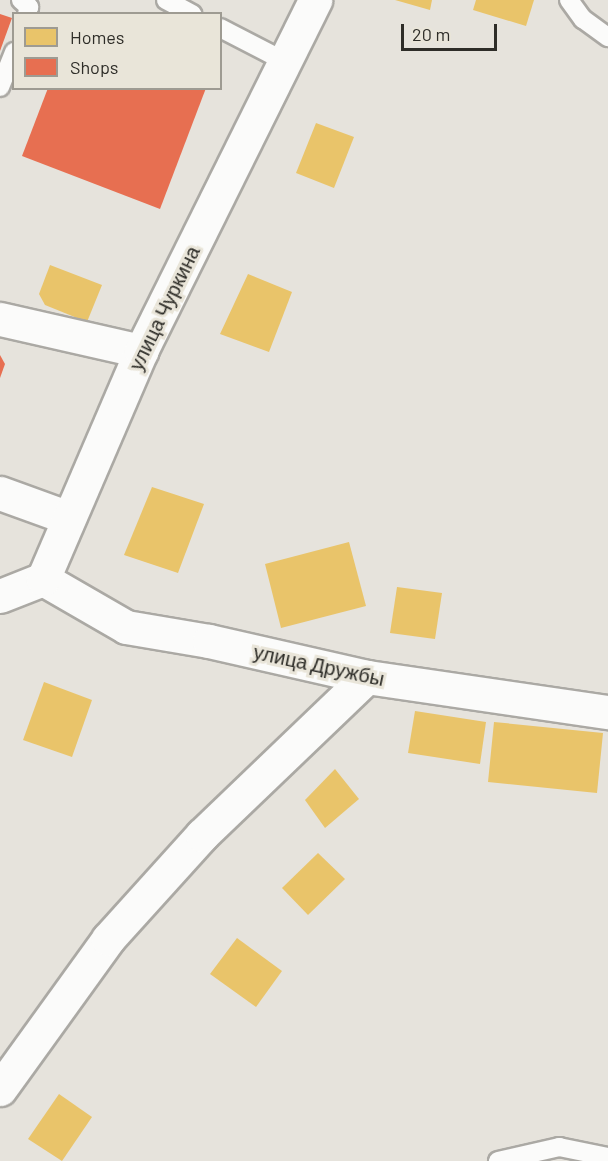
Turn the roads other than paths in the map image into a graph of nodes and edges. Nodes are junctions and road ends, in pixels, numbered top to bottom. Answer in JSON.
{"nodes":[{"id":1,"x":21,"y":0,"type":"edge"},
{"id":2,"x":166,"y":0,"type":"edge"},
{"id":3,"x":315,"y":0,"type":"edge"},
{"id":4,"x":569,"y":0,"type":"edge"},
{"id":5,"x":28,"y":12,"type":"edge"},
{"id":6,"x":188,"y":12,"type":"edge"},
{"id":7,"x":222,"y":29,"type":"edge"},
{"id":8,"x":608,"y":37,"type":"edge"},
{"id":9,"x":12,"y":57,"type":"edge"},
{"id":10,"x":286,"y":62,"type":"junction"},
{"id":11,"x":0,"y":87,"type":"edge"},
{"id":12,"x":0,"y":319,"type":"edge"},
{"id":13,"x":141,"y":351,"type":"junction"},
{"id":14,"x":0,"y":493,"type":"edge"},
{"id":15,"x":69,"y":518,"type":"junction"},
{"id":16,"x":43,"y":579,"type":"junction"},
{"id":17,"x":0,"y":596,"type":"edge"},
{"id":18,"x":367,"y":677,"type":"junction"},
{"id":19,"x":608,"y":712,"type":"edge"},
{"id":20,"x":0,"y":1089,"type":"edge"},
{"id":21,"x":608,"y":1157,"type":"edge"},
{"id":22,"x":498,"y":1161,"type":"edge"}],
"edges":[{"from":1,"to":5,"type":"lane"},
{"from":2,"to":6,"type":"lane"},
{"from":3,"to":10,"type":"street","name":"улица Чуркина"},
{"from":4,"to":8,"type":"lane"},
{"from":7,"to":10,"type":"lane"},
{"from":9,"to":11,"type":"lane"},
{"from":10,"to":13,"type":"street","name":"улица Чуркина"},
{"from":12,"to":13,"type":"street"},
{"from":13,"to":15,"type":"street","name":"улица Чуркина"},
{"from":14,"to":15,"type":"street"},
{"from":15,"to":16,"type":"street","name":"улица Чуркина"},
{"from":16,"to":17,"type":"street"},
{"from":16,"to":18,"type":"street","name":"улица Дружбы"},
{"from":18,"to":19,"type":"street","name":"улица Дружбы"},
{"from":18,"to":20,"type":"street"},
{"from":21,"to":22,"type":"lane"}]}
